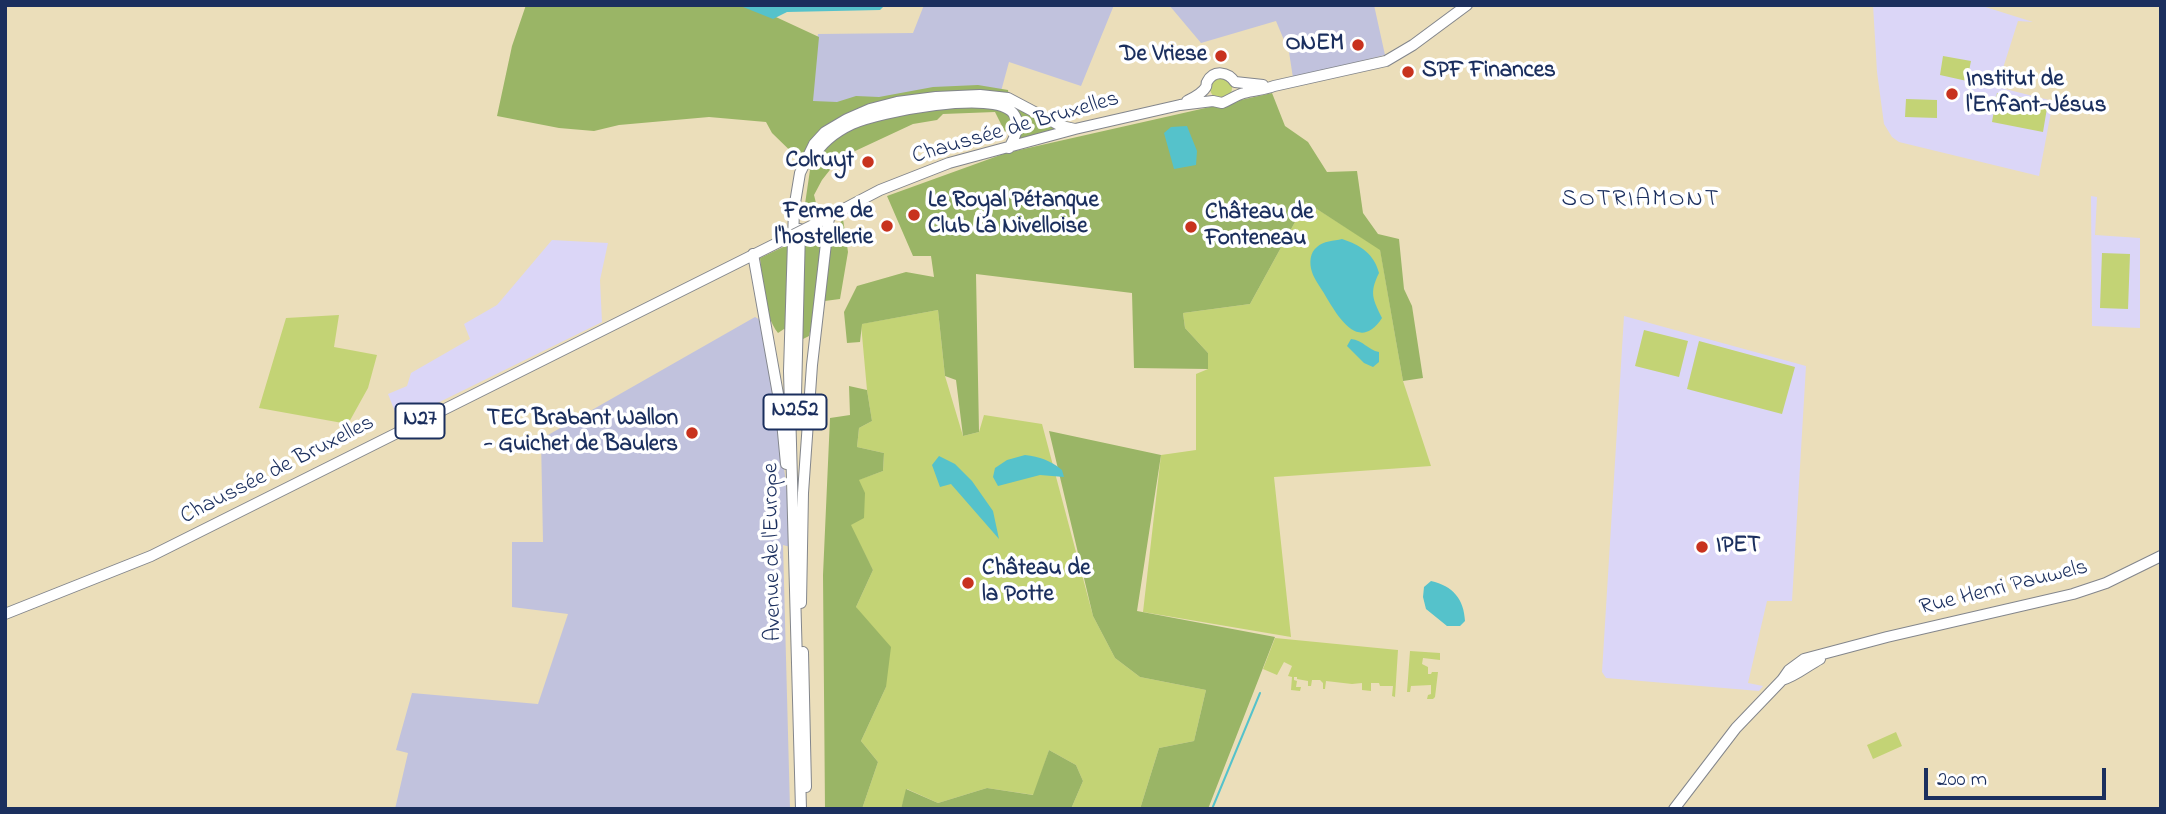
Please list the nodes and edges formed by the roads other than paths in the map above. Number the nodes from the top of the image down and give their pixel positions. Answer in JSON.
{"nodes":[{"id":1,"x":1467,"y":5,"type":"edge"},
{"id":2,"x":1235,"y":82,"type":"junction"},
{"id":3,"x":1274,"y":86,"type":"junction"},
{"id":4,"x":1206,"y":87,"type":"junction"},
{"id":5,"x":1235,"y":96,"type":"junction"},
{"id":6,"x":1213,"y":101,"type":"junction"},
{"id":7,"x":1180,"y":105,"type":"junction"},
{"id":8,"x":1075,"y":129,"type":"junction"},
{"id":9,"x":1009,"y":148,"type":"junction"},
{"id":10,"x":797,"y":211,"type":"junction"},
{"id":11,"x":829,"y":217,"type":"junction"},
{"id":12,"x":753,"y":254,"type":"junction"},
{"id":13,"x":794,"y":548,"type":"junction"},
{"id":14,"x":2161,"y":556,"type":"edge"},
{"id":15,"x":801,"y":611,"type":"junction"},
{"id":16,"x":5,"y":614,"type":"edge"},
{"id":17,"x":800,"y":809,"type":"edge"},
{"id":18,"x":807,"y":809,"type":"edge"},
{"id":19,"x":1674,"y":809,"type":"edge"}],
"edges":[{"from":1,"to":3,"type":"main road","number":"N27"},
{"from":2,"to":3,"type":"main road","number":"N27"},
{"from":2,"to":4,"type":"main road","number":"N27"},
{"from":2,"to":5,"type":"main road"},
{"from":3,"to":5,"type":"main road","number":"N27"},
{"from":4,"to":6,"type":"main road"},
{"from":4,"to":7,"type":"main road","number":"N27"},
{"from":5,"to":6,"type":"main road","number":"N27"},
{"from":6,"to":7,"type":"main road","number":"N27"},
{"from":7,"to":8,"type":"main road","name":"Chaussée de Bruxelles","number":"N27"},
{"from":8,"to":9,"type":"main road","name":"Chaussée de Bruxelles","number":"N27"},
{"from":8,"to":10,"type":"main road"},
{"from":9,"to":10,"type":"main road"},
{"from":9,"to":11,"type":"main road","name":"Chaussée de Bruxelles","number":"N27"},
{"from":10,"to":13,"type":"main road","name":"Avenue de l'Europe","number":"N252"},
{"from":10,"to":15,"type":"main road","name":"Avenue de l'Europe","number":"N252"},
{"from":11,"to":12,"type":"main road","name":"Chaussée de Bruxelles","number":"N27","bridge":true},
{"from":11,"to":15,"type":"main road"},
{"from":12,"to":13,"type":"main road"},
{"from":12,"to":16,"type":"main road","name":"Chaussée de Bruxelles","number":"N27"},
{"from":13,"to":17,"type":"main road","name":"Avenue de l'Europe","number":"N252"},
{"from":14,"to":19,"type":"main road","name":"Rue Henri Pauwels"},
{"from":15,"to":18,"type":"main road","name":"Avenue de l'Europe","number":"N252"}]}
